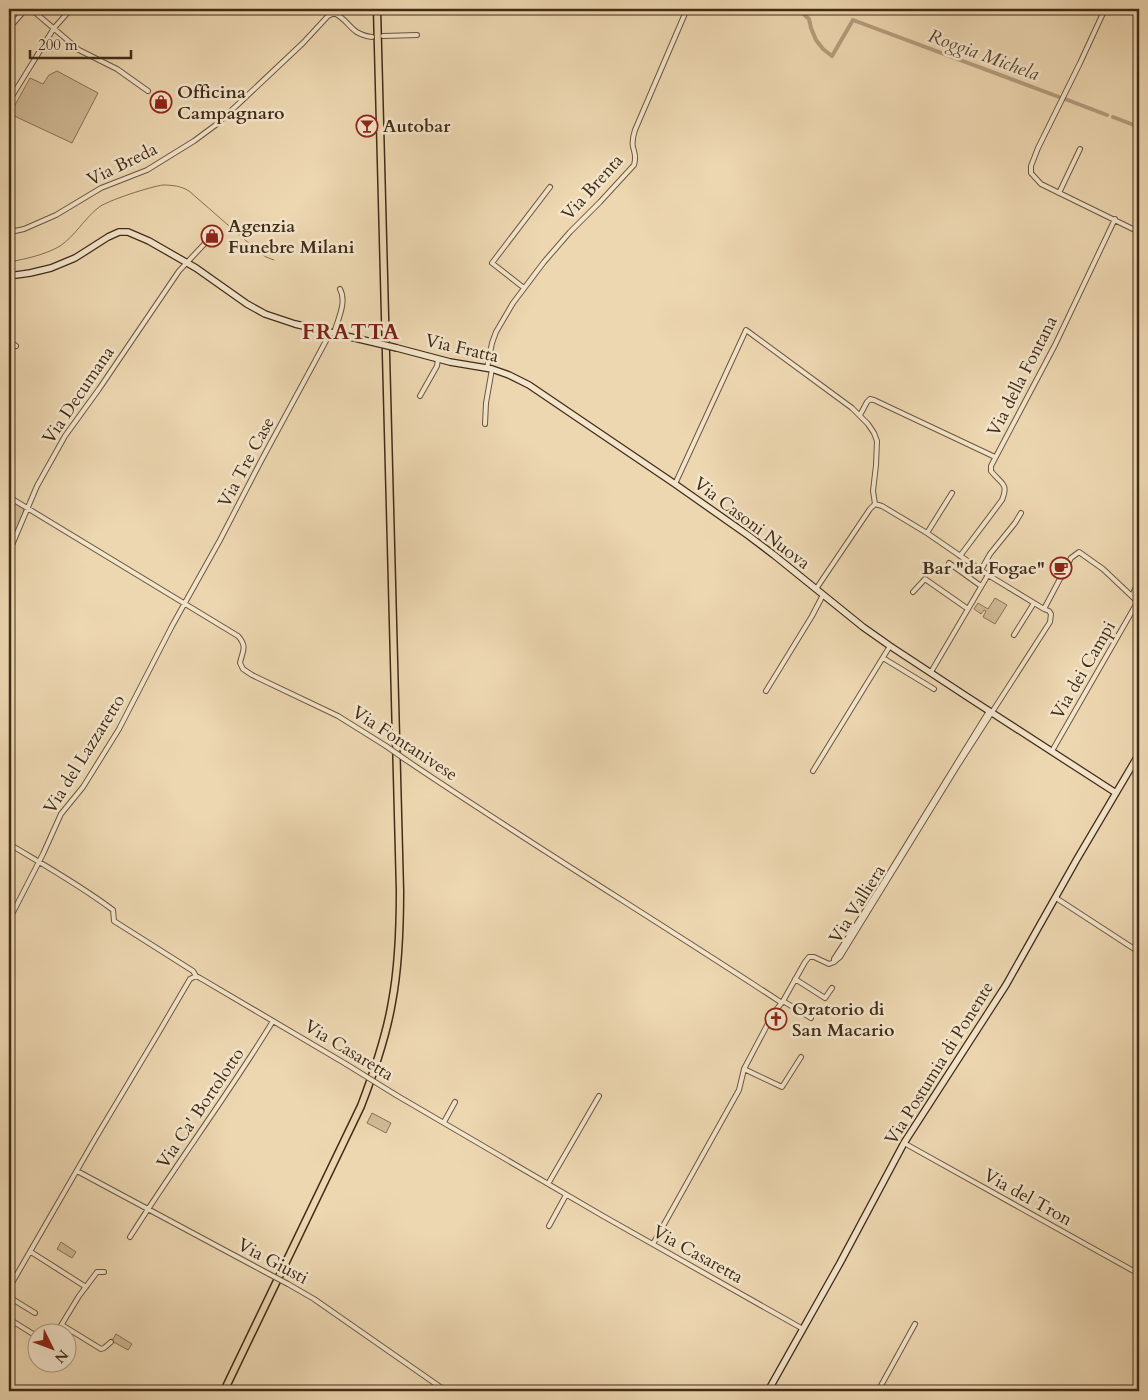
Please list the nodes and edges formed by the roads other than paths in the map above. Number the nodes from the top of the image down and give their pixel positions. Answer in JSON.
{"nodes":[{"id":1,"x":26,"y":9,"type":"edge"},
{"id":2,"x":32,"y":9,"type":"edge"},
{"id":3,"x":71,"y":9,"type":"edge"},
{"id":4,"x":377,"y":9,"type":"edge"},
{"id":5,"x":688,"y":9,"type":"edge"},
{"id":6,"x":1105,"y":9,"type":"edge"},
{"id":7,"x":9,"y":28,"type":"edge"},
{"id":8,"x":54,"y":28,"type":"junction"},
{"id":9,"x":417,"y":35,"type":"dead end"},
{"id":10,"x":383,"y":36,"type":"dead end"},
{"id":11,"x":372,"y":37,"type":"dead end"},
{"id":12,"x":148,"y":91,"type":"dead end"},
{"id":13,"x":10,"y":95,"type":"edge"},
{"id":14,"x":9,"y":101,"type":"edge"},
{"id":15,"x":1080,"y":149,"type":"dead end"},
{"id":16,"x":550,"y":187,"type":"dead end"},
{"id":17,"x":1058,"y":193,"type":"junction"},
{"id":18,"x":1115,"y":220,"type":"junction"},
{"id":19,"x":9,"y":231,"type":"edge"},
{"id":20,"x":1139,"y":232,"type":"edge"},
{"id":21,"x":209,"y":239,"type":"dead end"},
{"id":22,"x":186,"y":263,"type":"junction"},
{"id":23,"x":9,"y":276,"type":"edge"},
{"id":24,"x":524,"y":288,"type":"junction"},
{"id":25,"x":340,"y":289,"type":"dead end"},
{"id":26,"x":331,"y":332,"type":"junction"},
{"id":27,"x":9,"y":342,"type":"edge"},
{"id":28,"x":16,"y":346,"type":"dead end"},
{"id":29,"x":438,"y":359,"type":"junction"},
{"id":30,"x":489,"y":369,"type":"junction"},
{"id":31,"x":420,"y":396,"type":"dead end"},
{"id":32,"x":860,"y":415,"type":"junction"},
{"id":33,"x":485,"y":424,"type":"dead end"},
{"id":34,"x":995,"y":457,"type":"junction"},
{"id":35,"x":662,"y":475,"type":"joint"},
{"id":36,"x":676,"y":484,"type":"junction"},
{"id":37,"x":952,"y":493,"type":"dead end"},
{"id":38,"x":9,"y":497,"type":"edge"},
{"id":39,"x":875,"y":504,"type":"junction"},
{"id":40,"x":28,"y":509,"type":"junction"},
{"id":41,"x":1021,"y":513,"type":"dead end"},
{"id":42,"x":927,"y":533,"type":"junction"},
{"id":43,"x":9,"y":552,"type":"edge"},
{"id":44,"x":960,"y":556,"type":"junction"},
{"id":45,"x":949,"y":563,"type":"dead end"},
{"id":46,"x":981,"y":570,"type":"junction"},
{"id":47,"x":988,"y":575,"type":"junction"},
{"id":48,"x":1139,"y":580,"type":"edge"},
{"id":49,"x":981,"y":586,"type":"junction"},
{"id":50,"x":816,"y":589,"type":"junction"},
{"id":51,"x":913,"y":592,"type":"dead end"},
{"id":52,"x":823,"y":595,"type":"junction"},
{"id":53,"x":1132,"y":596,"type":"junction"},
{"id":54,"x":1138,"y":602,"type":"edge"},
{"id":55,"x":1034,"y":603,"type":"junction"},
{"id":56,"x":185,"y":604,"type":"junction"},
{"id":57,"x":968,"y":609,"type":"junction"},
{"id":58,"x":1044,"y":609,"type":"junction"},
{"id":59,"x":1014,"y":635,"type":"dead end"},
{"id":60,"x":890,"y":646,"type":"junction"},
{"id":61,"x":883,"y":658,"type":"junction"},
{"id":62,"x":931,"y":672,"type":"junction"},
{"id":63,"x":934,"y":689,"type":"dead end"},
{"id":64,"x":766,"y":691,"type":"dead end"},
{"id":65,"x":990,"y":712,"type":"junction"},
{"id":66,"x":1052,"y":751,"type":"junction"},
{"id":67,"x":1139,"y":754,"type":"edge"},
{"id":68,"x":813,"y":772,"type":"dead end"},
{"id":69,"x":1116,"y":793,"type":"junction"},
{"id":70,"x":9,"y":844,"type":"edge"},
{"id":71,"x":39,"y":861,"type":"junction"},
{"id":72,"x":1056,"y":898,"type":"junction"},
{"id":73,"x":9,"y":920,"type":"edge"},
{"id":74,"x":1139,"y":952,"type":"edge"},
{"id":75,"x":196,"y":976,"type":"junction"},
{"id":76,"x":795,"y":979,"type":"junction"},
{"id":77,"x":832,"y":988,"type":"dead end"},
{"id":78,"x":782,"y":1002,"type":"junction"},
{"id":79,"x":811,"y":1018,"type":"dead end"},
{"id":80,"x":273,"y":1021,"type":"junction"},
{"id":81,"x":801,"y":1057,"type":"dead end"},
{"id":82,"x":744,"y":1069,"type":"junction"},
{"id":83,"x":599,"y":1096,"type":"dead end"},
{"id":84,"x":456,"y":1102,"type":"dead end"},
{"id":85,"x":444,"y":1122,"type":"junction"},
{"id":86,"x":904,"y":1143,"type":"junction"},
{"id":87,"x":77,"y":1171,"type":"junction"},
{"id":88,"x":548,"y":1184,"type":"junction"},
{"id":89,"x":566,"y":1195,"type":"junction"},
{"id":90,"x":148,"y":1209,"type":"junction"},
{"id":91,"x":549,"y":1226,"type":"dead end"},
{"id":92,"x":130,"y":1237,"type":"dead end"},
{"id":93,"x":653,"y":1244,"type":"junction"},
{"id":94,"x":31,"y":1252,"type":"junction"},
{"id":95,"x":104,"y":1272,"type":"dead end"},
{"id":96,"x":1139,"y":1274,"type":"edge"},
{"id":97,"x":86,"y":1287,"type":"junction"},
{"id":98,"x":9,"y":1288,"type":"edge"},
{"id":99,"x":9,"y":1297,"type":"edge"},
{"id":100,"x":35,"y":1313,"type":"dead end"},
{"id":101,"x":9,"y":1319,"type":"edge"},
{"id":102,"x":64,"y":1322,"type":"edge"},
{"id":103,"x":915,"y":1324,"type":"dead end"},
{"id":104,"x":803,"y":1329,"type":"junction"},
{"id":105,"x":28,"y":1331,"type":"edge"},
{"id":106,"x":78,"y":1335,"type":"edge"},
{"id":107,"x":111,"y":1342,"type":"dead end"},
{"id":108,"x":224,"y":1391,"type":"edge"},
{"id":109,"x":446,"y":1391,"type":"edge"},
{"id":110,"x":768,"y":1391,"type":"edge"},
{"id":111,"x":878,"y":1391,"type":"edge"}],
"edges":[{"from":1,"to":7,"type":"street"},
{"from":2,"to":8,"type":"street"},
{"from":3,"to":8,"type":"street"},
{"from":4,"to":108,"type":"highway"},
{"from":5,"to":24,"type":"street","name":"Via Brenta"},
{"from":6,"to":17,"type":"street"},
{"from":8,"to":12,"type":"street"},
{"from":8,"to":13,"type":"street"},
{"from":9,"to":10,"type":"street"},
{"from":11,"to":19,"type":"street","name":"Via Breda"},
{"from":13,"to":14,"type":"street"},
{"from":15,"to":17,"type":"street"},
{"from":16,"to":24,"type":"street","name":"Via Brenta"},
{"from":17,"to":18,"type":"street"},
{"from":18,"to":20,"type":"street"},
{"from":18,"to":34,"type":"street","name":"Via della Fontana"},
{"from":21,"to":22,"type":"street","name":"Via Decumana"},
{"from":22,"to":23,"type":"main road","name":"Via Fratta"},
{"from":22,"to":26,"type":"main road","name":"Via Fratta"},
{"from":22,"to":40,"type":"street","name":"Via Decumana"},
{"from":24,"to":30,"type":"street","name":"Via Brenta"},
{"from":25,"to":26,"type":"street","name":"Via Tre Case"},
{"from":26,"to":29,"type":"main road","name":"Via Fratta","bridge":true},
{"from":26,"to":56,"type":"street","name":"Via Tre Case"},
{"from":27,"to":28,"type":"street"},
{"from":29,"to":30,"type":"main road","name":"Via Fratta"},
{"from":29,"to":31,"type":"street"},
{"from":30,"to":33,"type":"street","name":"Via Brenta"},
{"from":30,"to":35,"type":"main road","name":"Via Fratta"},
{"from":32,"to":34,"type":"street","name":"Via della Fontana"},
{"from":32,"to":36,"type":"street"},
{"from":32,"to":39,"type":"street"},
{"from":34,"to":44,"type":"street"},
{"from":35,"to":36,"type":"main road","name":"Via Casoni Nuova"},
{"from":36,"to":50,"type":"main road","name":"Via Casoni Nuova"},
{"from":37,"to":42,"type":"street"},
{"from":38,"to":40,"type":"street","name":"Via Fontanivese"},
{"from":39,"to":42,"type":"street"},
{"from":39,"to":50,"type":"street"},
{"from":40,"to":43,"type":"street","name":"Via Decumana"},
{"from":40,"to":56,"type":"street","name":"Via Fontanivese"},
{"from":41,"to":46,"type":"street"},
{"from":42,"to":44,"type":"street"},
{"from":44,"to":46,"type":"street"},
{"from":45,"to":49,"type":"street"},
{"from":46,"to":47,"type":"street"},
{"from":47,"to":49,"type":"street"},
{"from":47,"to":55,"type":"street"},
{"from":48,"to":53,"type":"street"},
{"from":49,"to":57,"type":"street"},
{"from":50,"to":52,"type":"main road","name":"Via Casoni Nuova"},
{"from":51,"to":57,"type":"street"},
{"from":52,"to":60,"type":"main road","name":"Via Casoni Nuova"},
{"from":52,"to":64,"type":"street"},
{"from":53,"to":54,"type":"street"},
{"from":53,"to":58,"type":"street"},
{"from":54,"to":66,"type":"street","name":"Via dei Campi"},
{"from":55,"to":58,"type":"street"},
{"from":55,"to":59,"type":"street"},
{"from":56,"to":71,"type":"street","name":"Via del Lazzaretto"},
{"from":56,"to":78,"type":"street","name":"Via Fontanivese","bridge":true},
{"from":57,"to":62,"type":"street"},
{"from":58,"to":65,"type":"street","name":"Via Valliera"},
{"from":60,"to":61,"type":"street"},
{"from":60,"to":62,"type":"main road","name":"Via Casoni Nuova"},
{"from":61,"to":63,"type":"street"},
{"from":61,"to":68,"type":"street"},
{"from":62,"to":65,"type":"main road","name":"Via Casoni Nuova"},
{"from":65,"to":66,"type":"main road","name":"Via Casoni Nuova"},
{"from":65,"to":76,"type":"street","name":"Via Valliera"},
{"from":66,"to":69,"type":"main road","name":"Via Casoni Nuova"},
{"from":67,"to":69,"type":"main road","name":"Via Postumia di Ponente"},
{"from":69,"to":72,"type":"main road","name":"Via Postumia di Ponente"},
{"from":70,"to":71,"type":"street"},
{"from":71,"to":73,"type":"street","name":"Via del Lazzaretto"},
{"from":71,"to":75,"type":"street","name":"Via Casaretta"},
{"from":72,"to":74,"type":"street"},
{"from":72,"to":86,"type":"main road","name":"Via Postumia di Ponente"},
{"from":75,"to":80,"type":"street","name":"Via Casaretta"},
{"from":75,"to":87,"type":"street"},
{"from":76,"to":77,"type":"street"},
{"from":76,"to":78,"type":"street"},
{"from":78,"to":79,"type":"street","name":"Via Fontanivese"},
{"from":78,"to":82,"type":"street"},
{"from":80,"to":85,"type":"street","name":"Via Casaretta","bridge":true},
{"from":80,"to":90,"type":"street","name":"Via Ca' Bortolotto"},
{"from":81,"to":82,"type":"street"},
{"from":82,"to":93,"type":"street"},
{"from":83,"to":88,"type":"street"},
{"from":84,"to":85,"type":"street"},
{"from":85,"to":88,"type":"street","name":"Via Casaretta"},
{"from":86,"to":96,"type":"street","name":"Via del Tron"},
{"from":86,"to":104,"type":"main road","name":"Via Postumia di Ponente"},
{"from":87,"to":90,"type":"street","name":"Via Giusti"},
{"from":87,"to":94,"type":"street"},
{"from":88,"to":89,"type":"street","name":"Via Casaretta"},
{"from":89,"to":91,"type":"street"},
{"from":89,"to":93,"type":"street","name":"Via Casaretta"},
{"from":90,"to":92,"type":"street","name":"Via Ca' Bortolotto"},
{"from":90,"to":109,"type":"street","name":"Via Giusti","bridge":true},
{"from":93,"to":104,"type":"street","name":"Via Casaretta"},
{"from":94,"to":97,"type":"street"},
{"from":94,"to":98,"type":"street"},
{"from":95,"to":97,"type":"street"},
{"from":97,"to":102,"type":"street"},
{"from":99,"to":100,"type":"street"},
{"from":101,"to":105,"type":"street"},
{"from":103,"to":111,"type":"street"},
{"from":104,"to":110,"type":"main road","name":"Via Postumia di Ponente"},
{"from":106,"to":107,"type":"street"}]}
